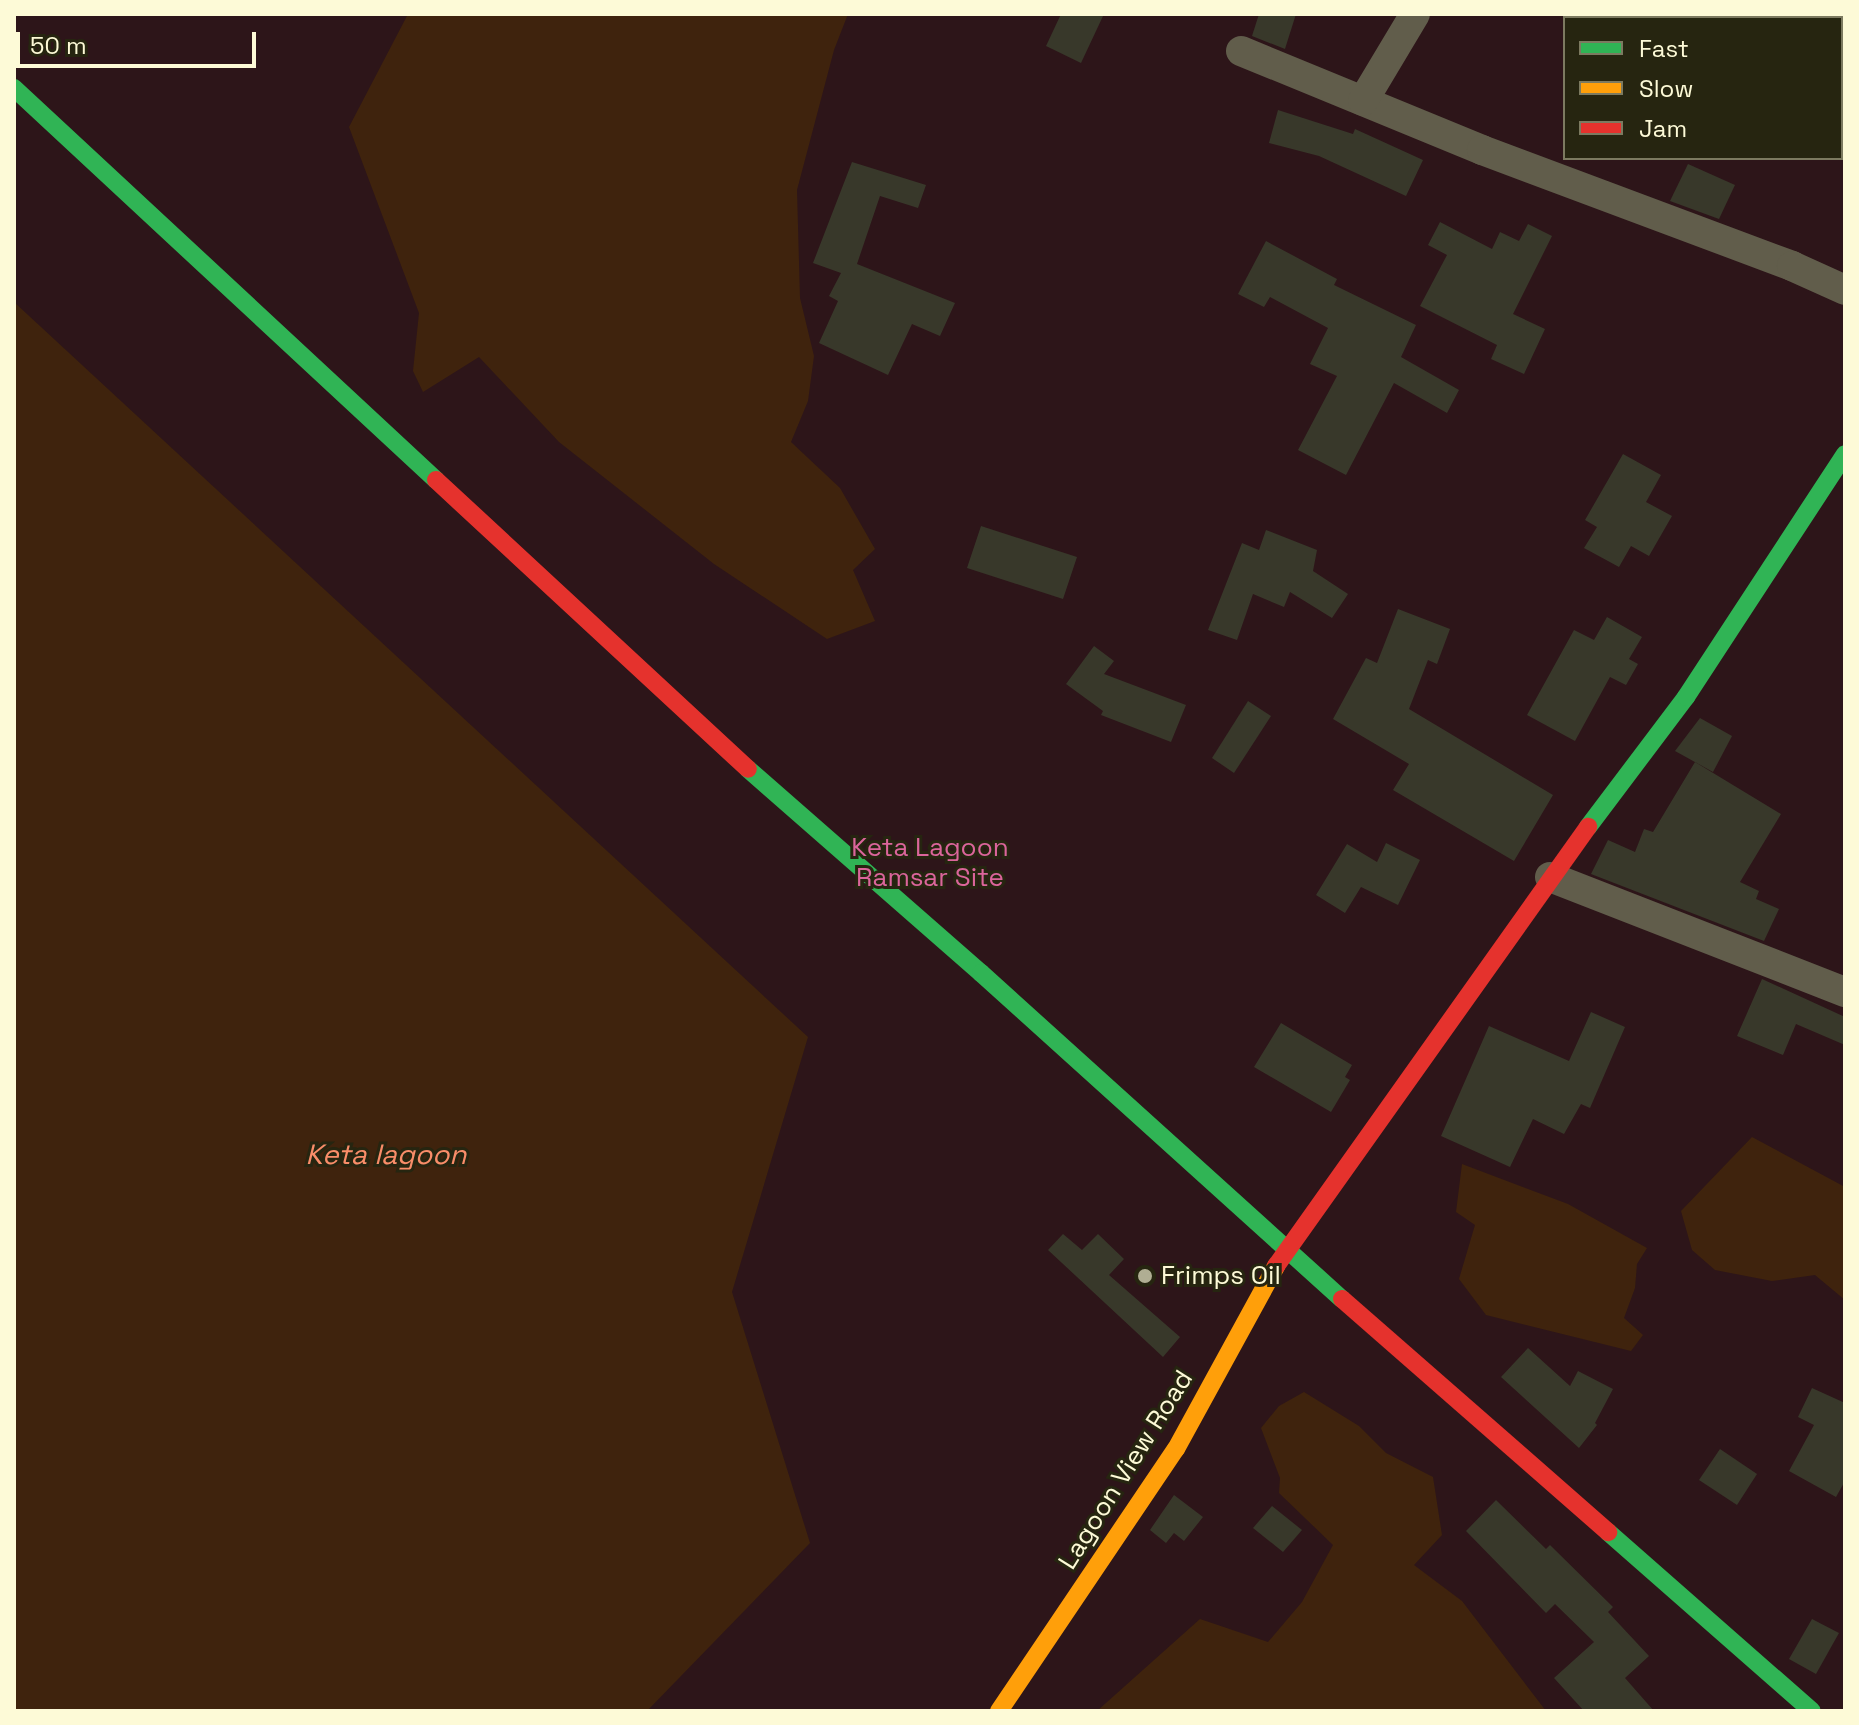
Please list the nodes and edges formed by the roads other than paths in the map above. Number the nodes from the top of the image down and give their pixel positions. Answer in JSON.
{"nodes":[{"id":1,"x":1415,"y":14,"type":"edge"},
{"id":2,"x":1241,"y":51,"type":"dead end"},
{"id":3,"x":14,"y":88,"type":"edge"},
{"id":4,"x":1363,"y":101,"type":"junction"},
{"id":5,"x":1845,"y":290,"type":"edge"},
{"id":6,"x":1845,"y":454,"type":"edge"},
{"id":7,"x":1550,"y":877,"type":"junction"},
{"id":8,"x":1845,"y":992,"type":"edge"},
{"id":9,"x":1285,"y":1249,"type":"junction"},
{"id":10,"x":999,"y":1711,"type":"edge"},
{"id":11,"x":1812,"y":1711,"type":"edge"}],
"edges":[{"from":1,"to":4,"type":"street"},
{"from":2,"to":4,"type":"street"},
{"from":3,"to":9,"type":"main road"},
{"from":4,"to":5,"type":"street"},
{"from":6,"to":7,"type":"main road","name":"Lagoon View Road"},
{"from":7,"to":8,"type":"street"},
{"from":7,"to":9,"type":"main road","name":"Lagoon View Road"},
{"from":9,"to":10,"type":"main road","name":"Lagoon View Road"},
{"from":9,"to":11,"type":"main road"}]}
